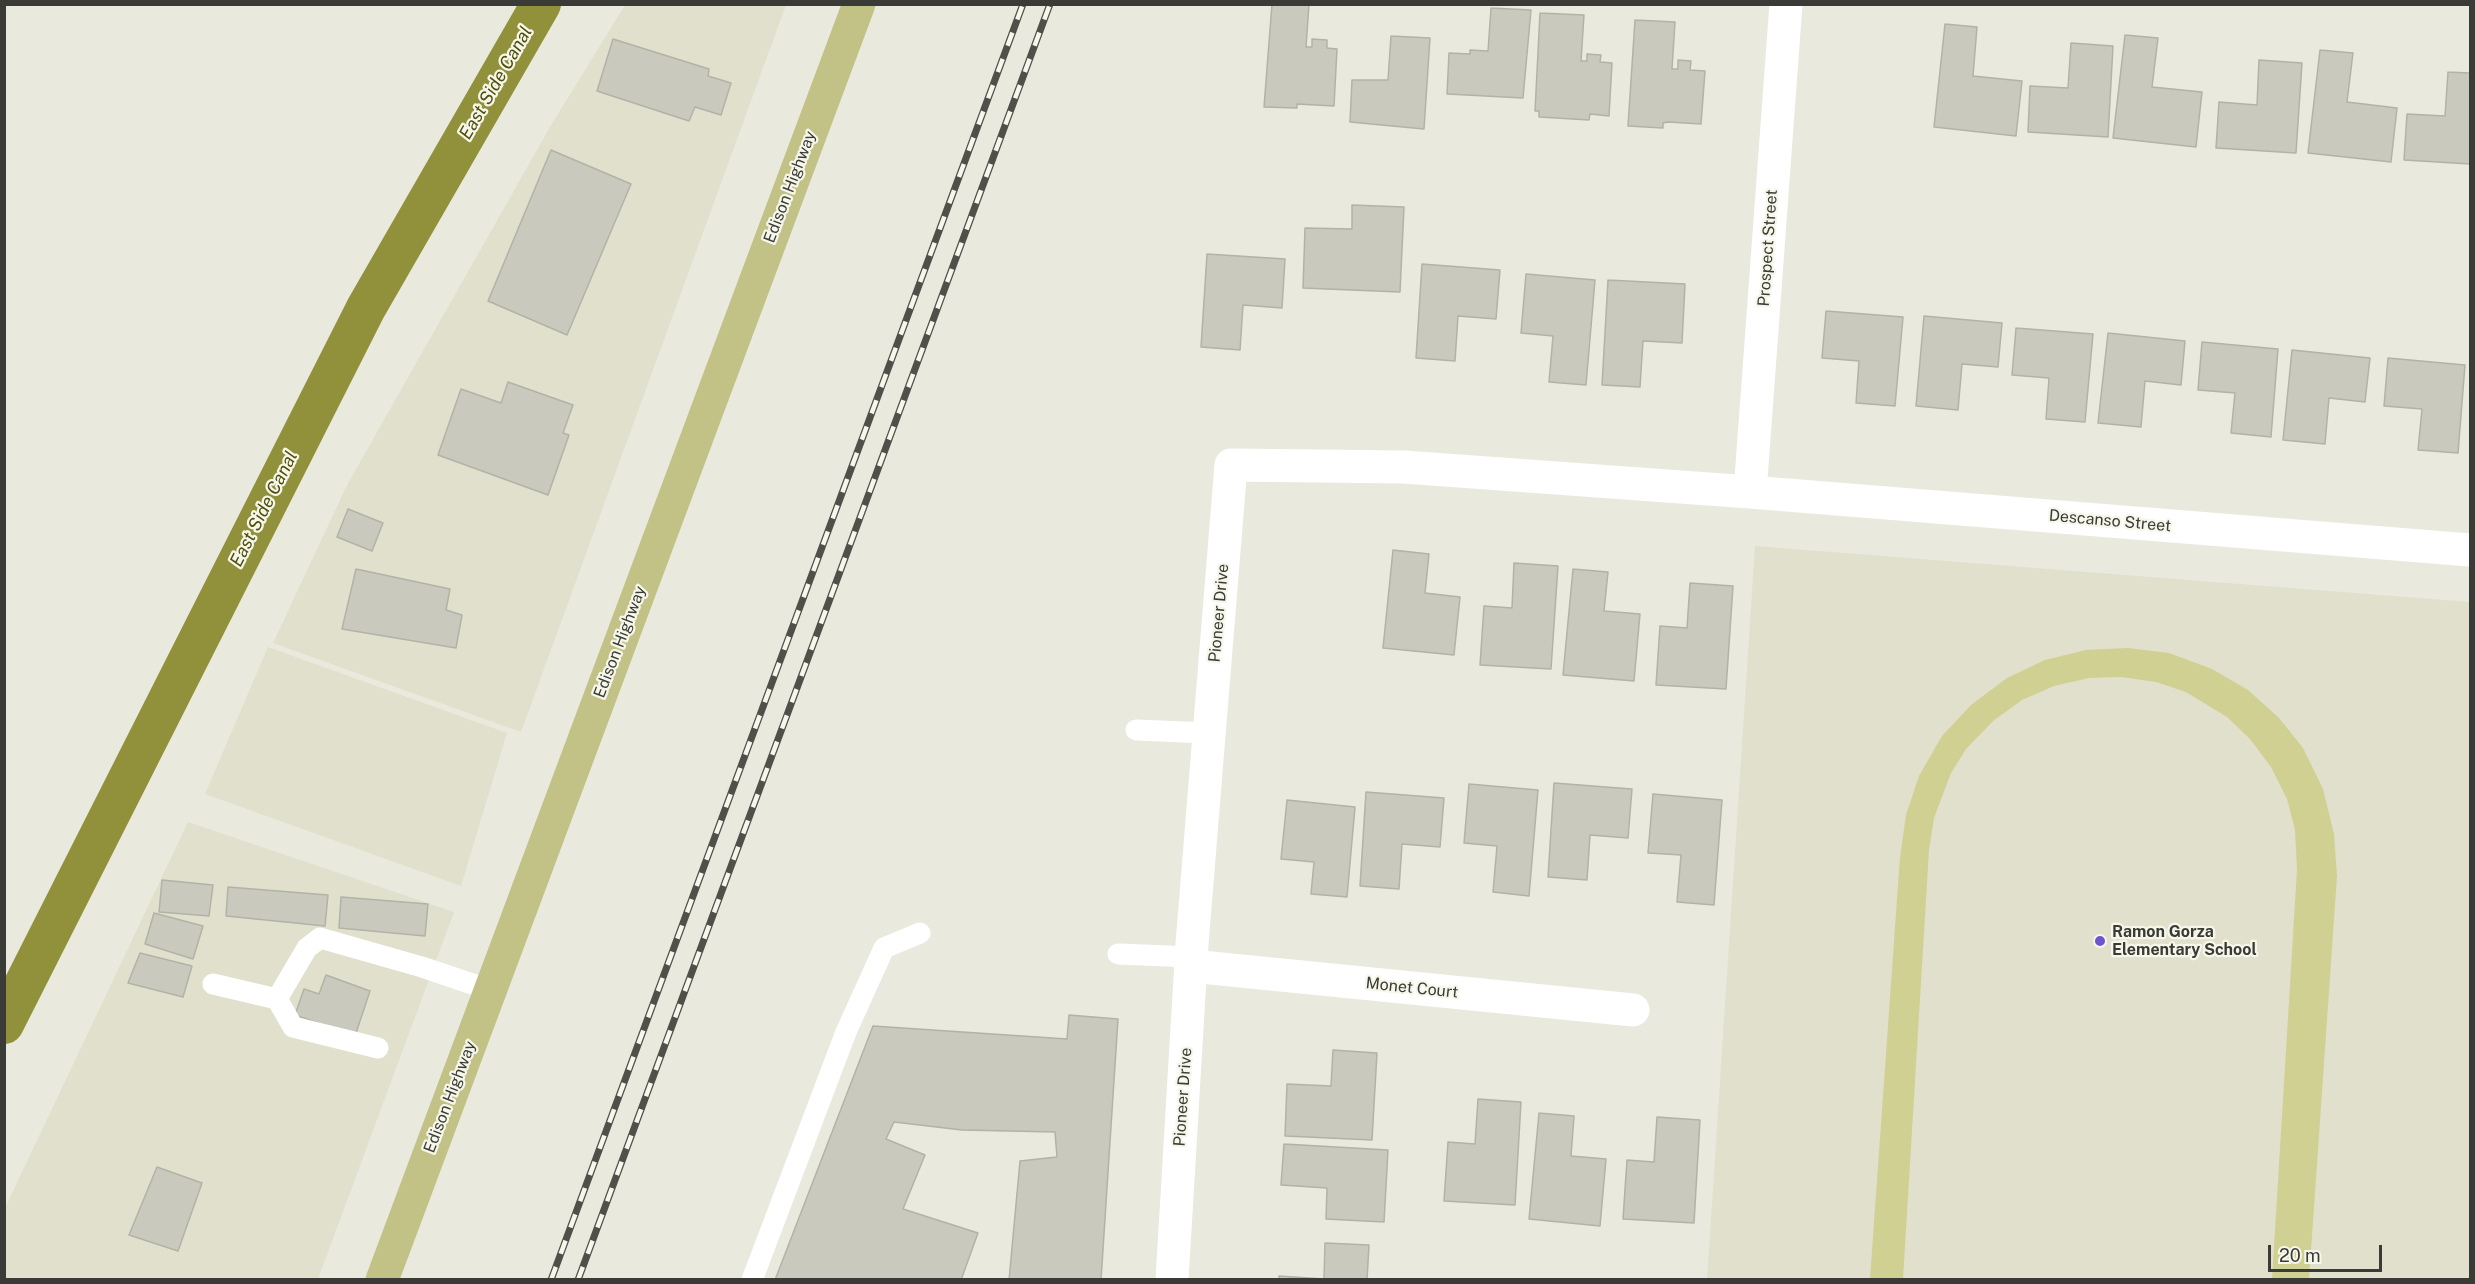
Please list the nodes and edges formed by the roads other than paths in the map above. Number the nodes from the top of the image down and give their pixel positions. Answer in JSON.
{"nodes":[{"id":1,"x":859,"y":4,"type":"edge"},
{"id":2,"x":1786,"y":4,"type":"edge"},
{"id":3,"x":1750,"y":492,"type":"junction"},
{"id":4,"x":2470,"y":550,"type":"edge"},
{"id":5,"x":1136,"y":730,"type":"dead end"},
{"id":6,"x":1209,"y":733,"type":"junction"},
{"id":7,"x":921,"y":933,"type":"dead end"},
{"id":8,"x":1118,"y":954,"type":"dead end"},
{"id":9,"x":1191,"y":962,"type":"junction"},
{"id":10,"x":213,"y":984,"type":"dead end"},
{"id":11,"x":490,"y":990,"type":"junction"},
{"id":12,"x":277,"y":999,"type":"junction"},
{"id":13,"x":1634,"y":1010,"type":"dead end"},
{"id":14,"x":378,"y":1048,"type":"dead end"},
{"id":15,"x":382,"y":1280,"type":"edge"},
{"id":16,"x":752,"y":1280,"type":"edge"},
{"id":17,"x":1172,"y":1280,"type":"edge"}],
"edges":[{"from":1,"to":11,"type":"main road","name":"Edison Highway"},
{"from":2,"to":3,"type":"street","name":"Prospect Street"},
{"from":3,"to":4,"type":"street","name":"Descanso Street"},
{"from":3,"to":6,"type":"street","name":"Pioneer Drive"},
{"from":5,"to":6,"type":"lane"},
{"from":6,"to":9,"type":"street","name":"Pioneer Drive"},
{"from":7,"to":16,"type":"lane"},
{"from":8,"to":9,"type":"lane"},
{"from":9,"to":13,"type":"street","name":"Monet Court"},
{"from":9,"to":17,"type":"street","name":"Pioneer Drive"},
{"from":10,"to":12,"type":"lane"},
{"from":11,"to":12,"type":"lane"},
{"from":11,"to":15,"type":"main road","name":"Edison Highway"},
{"from":12,"to":14,"type":"lane"}]}
